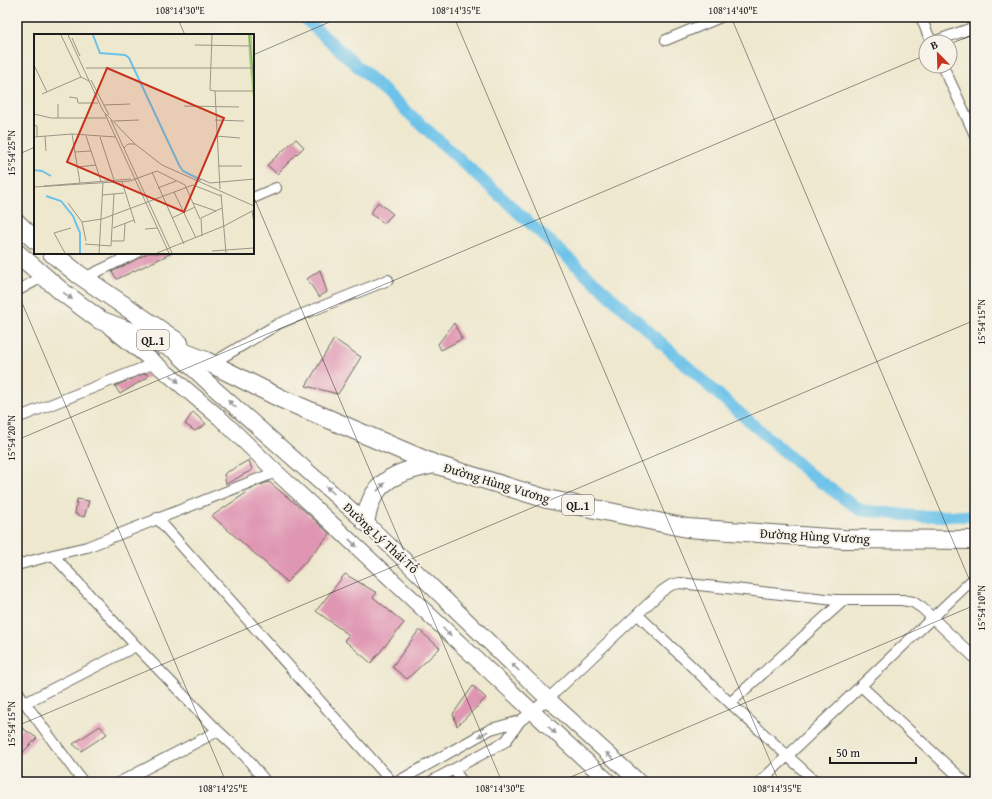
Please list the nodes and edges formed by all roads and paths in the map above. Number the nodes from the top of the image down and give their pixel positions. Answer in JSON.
{"nodes":[{"id":1,"x":721,"y":17,"type":"edge"},
{"id":2,"x":921,"y":17,"type":"edge"},
{"id":3,"x":975,"y":27,"type":"edge"},
{"id":4,"x":928,"y":34,"type":"edge"},
{"id":5,"x":955,"y":34,"type":"edge"},
{"id":6,"x":666,"y":40,"type":"dead end"},
{"id":7,"x":947,"y":74,"type":"edge"},
{"id":8,"x":975,"y":135,"type":"edge"},
{"id":9,"x":276,"y":188,"type":"dead end"},
{"id":10,"x":254,"y":198,"type":"edge"},
{"id":11,"x":17,"y":223,"type":"edge"},
{"id":12,"x":34,"y":239,"type":"edge"},
{"id":13,"x":17,"y":253,"type":"edge"},
{"id":14,"x":53,"y":254,"type":"edge"},
{"id":15,"x":134,"y":254,"type":"edge"},
{"id":16,"x":44,"y":276,"type":"junction"},
{"id":17,"x":84,"y":278,"type":"junction"},
{"id":18,"x":388,"y":280,"type":"dead end"},
{"id":19,"x":17,"y":292,"type":"edge"},
{"id":20,"x":117,"y":301,"type":"junction"},
{"id":21,"x":100,"y":320,"type":"junction"},
{"id":22,"x":170,"y":347,"type":"junction"},
{"id":23,"x":208,"y":362,"type":"junction"},
{"id":24,"x":155,"y":363,"type":"junction"},
{"id":25,"x":17,"y":418,"type":"edge"},
{"id":26,"x":434,"y":464,"type":"junction"},
{"id":27,"x":276,"y":472,"type":"junction"},
{"id":28,"x":344,"y":503,"type":"junction"},
{"id":29,"x":157,"y":518,"type":"junction"},
{"id":30,"x":328,"y":520,"type":"junction"},
{"id":31,"x":365,"y":522,"type":"junction"},
{"id":32,"x":975,"y":540,"type":"edge"},
{"id":33,"x":54,"y":555,"type":"junction"},
{"id":34,"x":17,"y":565,"type":"edge"},
{"id":35,"x":975,"y":579,"type":"edge"},
{"id":36,"x":844,"y":600,"type":"junction"},
{"id":37,"x":638,"y":615,"type":"junction"},
{"id":38,"x":932,"y":618,"type":"junction"},
{"id":39,"x":136,"y":646,"type":"junction"},
{"id":40,"x":975,"y":658,"type":"edge"},
{"id":41,"x":860,"y":686,"type":"junction"},
{"id":42,"x":17,"y":690,"type":"edge"},
{"id":43,"x":548,"y":700,"type":"junction"},
{"id":44,"x":25,"y":703,"type":"junction"},
{"id":45,"x":730,"y":703,"type":"junction"},
{"id":46,"x":533,"y":712,"type":"junction"},
{"id":47,"x":520,"y":721,"type":"junction"},
{"id":48,"x":218,"y":731,"type":"junction"},
{"id":49,"x":787,"y":756,"type":"junction"},
{"id":50,"x":454,"y":769,"type":"junction"},
{"id":51,"x":83,"y":782,"type":"edge"},
{"id":52,"x":120,"y":782,"type":"edge"},
{"id":53,"x":266,"y":782,"type":"edge"},
{"id":54,"x":392,"y":782,"type":"edge"},
{"id":55,"x":397,"y":782,"type":"edge"},
{"id":56,"x":430,"y":782,"type":"edge"},
{"id":57,"x":462,"y":782,"type":"edge"},
{"id":58,"x":609,"y":782,"type":"edge"},
{"id":59,"x":639,"y":782,"type":"edge"},
{"id":60,"x":760,"y":782,"type":"edge"},
{"id":61,"x":816,"y":782,"type":"edge"},
{"id":62,"x":965,"y":782,"type":"edge"}],
"edges":[{"from":1,"to":6,"type":"street"},
{"from":2,"to":4,"type":"street"},
{"from":3,"to":5,"type":"street"},
{"from":7,"to":8,"type":"street"},
{"from":9,"to":10,"type":"street"},
{"from":11,"to":12,"type":"highway"},
{"from":13,"to":16,"type":"highway","name":"Đường Hùng Vương","number":"QL.1"},
{"from":14,"to":17,"type":"highway","name":"Đường Hùng Vương","number":"QL.1"},
{"from":15,"to":17,"type":"street"},
{"from":16,"to":19,"type":"street"},
{"from":16,"to":21,"type":"highway","name":"Đường Hùng Vương","number":"QL.1","one_way":true},
{"from":17,"to":20,"type":"highway","name":"Đường Hùng Vương","number":"QL.1"},
{"from":18,"to":23,"type":"street"},
{"from":20,"to":22,"type":"main road","name":"Đường Lý Thái Tổ","number":"QL.1"},
{"from":20,"to":23,"type":"highway","name":"Đường Hùng Vương","number":"QL.1"},
{"from":21,"to":22,"type":"highway","name":"Đường Hùng Vương","number":"QL.1"},
{"from":21,"to":24,"type":"main road","name":"Đường Lý Thái Tổ","number":"QL.1"},
{"from":22,"to":23,"type":"highway","name":"Đường Hùng Vương","number":"QL.1"},
{"from":28,"to":22,"type":"main road","name":"Đường Lý Thái Tổ","number":"QL.1","one_way":true},
{"from":23,"to":26,"type":"highway","name":"Đường Hùng Vương","number":"QL.1"},
{"from":24,"to":25,"type":"street"},
{"from":24,"to":27,"type":"main road","name":"Đường Lý Thái Tổ","number":"QL.1","one_way":true},
{"from":31,"to":26,"type":"highway","one_way":true},
{"from":26,"to":32,"type":"highway","name":"Đường Hùng Vương","number":"QL.1"},
{"from":27,"to":29,"type":"street"},
{"from":27,"to":30,"type":"main road","name":"Đường Lý Thái Tổ","number":"QL.1"},
{"from":28,"to":30,"type":"main road"},
{"from":28,"to":31,"type":"main road","name":"Đường Lý Thái Tổ","number":"QL.1"},
{"from":29,"to":33,"type":"street"},
{"from":29,"to":54,"type":"street"},
{"from":30,"to":46,"type":"main road","name":"Đường Lý Thái Tổ","number":"QL.1","one_way":true},
{"from":43,"to":31,"type":"main road","name":"Đường Lý Thái Tổ","number":"QL.1","one_way":true},
{"from":33,"to":34,"type":"street"},
{"from":33,"to":39,"type":"street"},
{"from":35,"to":38,"type":"street"},
{"from":36,"to":37,"type":"street"},
{"from":36,"to":38,"type":"street"},
{"from":36,"to":45,"type":"street"},
{"from":37,"to":43,"type":"street"},
{"from":37,"to":45,"type":"street"},
{"from":38,"to":40,"type":"street"},
{"from":38,"to":41,"type":"street"},
{"from":39,"to":44,"type":"street"},
{"from":39,"to":48,"type":"street"},
{"from":41,"to":49,"type":"street"},
{"from":41,"to":62,"type":"street"},
{"from":42,"to":44,"type":"street"},
{"from":43,"to":46,"type":"street"},
{"from":59,"to":43,"type":"main road","name":"Đường Lý Thái Tổ","number":"QL.1","one_way":true},
{"from":44,"to":51,"type":"street"},
{"from":45,"to":49,"type":"street"},
{"from":46,"to":47,"type":"street"},
{"from":46,"to":58,"type":"main road","name":"Đường Lý Thái Tổ","number":"QL.1","one_way":true},
{"from":47,"to":50,"type":"street"},
{"from":47,"to":55,"type":"street","one_way":true},
{"from":48,"to":52,"type":"street"},
{"from":48,"to":53,"type":"street"},
{"from":49,"to":60,"type":"street"},
{"from":49,"to":61,"type":"street"},
{"from":50,"to":56,"type":"street"},
{"from":50,"to":57,"type":"street"}]}
